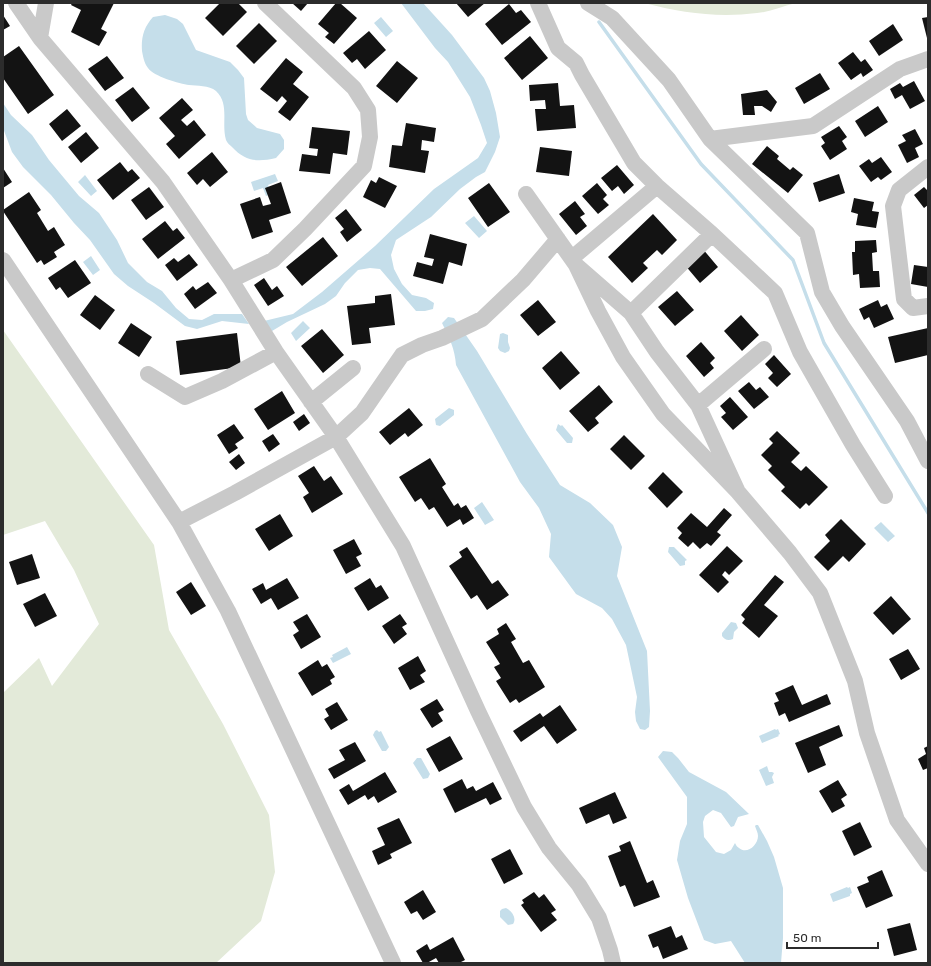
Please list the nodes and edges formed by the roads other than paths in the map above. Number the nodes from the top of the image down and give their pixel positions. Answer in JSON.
{"nodes":[{"id":1,"x":16,"y":3,"type":"edge"},
{"id":2,"x":46,"y":3,"type":"edge"},
{"id":3,"x":265,"y":3,"type":"edge"},
{"id":4,"x":538,"y":3,"type":"edge"},
{"id":5,"x":588,"y":3,"type":"edge"},
{"id":6,"x":40,"y":38,"type":"junction"},
{"id":7,"x":928,"y":59,"type":"edge"},
{"id":8,"x":710,"y":139,"type":"junction"},
{"id":9,"x":928,"y":167,"type":"edge"},
{"id":10,"x":657,"y":186,"type":"junction"},
{"id":11,"x":526,"y":194,"type":"dead end"},
{"id":12,"x":712,"y":234,"type":"junction"},
{"id":13,"x":558,"y":239,"type":"junction"},
{"id":14,"x":3,"y":260,"type":"edge"},
{"id":15,"x":574,"y":261,"type":"junction"},
{"id":16,"x":231,"y":280,"type":"junction"},
{"id":17,"x":928,"y":306,"type":"edge"},
{"id":18,"x":631,"y":313,"type":"junction"},
{"id":19,"x":764,"y":349,"type":"dead end"},
{"id":20,"x":276,"y":352,"type":"junction"},
{"id":21,"x":353,"y":368,"type":"dead end"},
{"id":22,"x":148,"y":374,"type":"dead end"},
{"id":23,"x":311,"y":402,"type":"junction"},
{"id":24,"x":698,"y":405,"type":"junction"},
{"id":25,"x":336,"y":437,"type":"junction"},
{"id":26,"x":928,"y":461,"type":"edge"},
{"id":27,"x":738,"y":492,"type":"junction"},
{"id":28,"x":884,"y":496,"type":"dead end"},
{"id":29,"x":178,"y":522,"type":"junction"},
{"id":30,"x":928,"y":864,"type":"edge"},
{"id":31,"x":393,"y":963,"type":"edge"},
{"id":32,"x":613,"y":963,"type":"edge"}],
"edges":[{"from":1,"to":6,"type":"street"},
{"from":2,"to":6,"type":"street"},
{"from":3,"to":16,"type":"street"},
{"from":4,"to":10,"type":"street"},
{"from":5,"to":8,"type":"street"},
{"from":6,"to":16,"type":"street"},
{"from":7,"to":8,"type":"street"},
{"from":8,"to":26,"type":"street"},
{"from":9,"to":17,"type":"street"},
{"from":10,"to":12,"type":"street"},
{"from":10,"to":15,"type":"street"},
{"from":11,"to":13,"type":"street"},
{"from":12,"to":18,"type":"street"},
{"from":12,"to":28,"type":"street"},
{"from":13,"to":15,"type":"street"},
{"from":13,"to":25,"type":"street"},
{"from":14,"to":29,"type":"street"},
{"from":15,"to":18,"type":"street"},
{"from":15,"to":27,"type":"street"},
{"from":16,"to":20,"type":"street"},
{"from":18,"to":24,"type":"street"},
{"from":19,"to":24,"type":"street"},
{"from":20,"to":22,"type":"street"},
{"from":20,"to":23,"type":"street"},
{"from":21,"to":23,"type":"street"},
{"from":23,"to":25,"type":"street"},
{"from":24,"to":27,"type":"street"},
{"from":25,"to":29,"type":"street"},
{"from":25,"to":32,"type":"street"},
{"from":27,"to":30,"type":"street"},
{"from":29,"to":31,"type":"street"}]}
